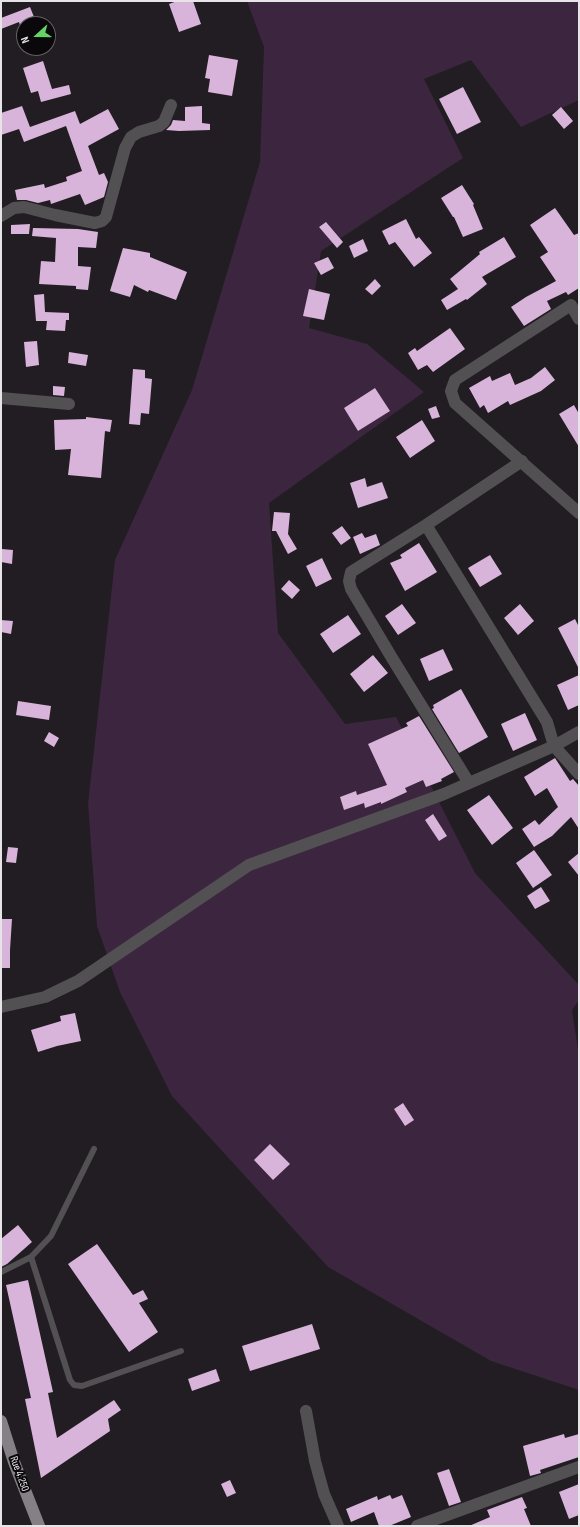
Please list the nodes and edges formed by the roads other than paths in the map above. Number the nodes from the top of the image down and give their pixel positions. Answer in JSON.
{"nodes":[{"id":1,"x":171,"y":105,"type":"dead end"},
{"id":2,"x":1,"y":216,"type":"edge"},
{"id":3,"x":575,"y":302,"type":"edge"},
{"id":4,"x":579,"y":319,"type":"edge"},
{"id":5,"x":1,"y":398,"type":"edge"},
{"id":6,"x":69,"y":404,"type":"dead end"},
{"id":7,"x":522,"y":461,"type":"junction"},
{"id":8,"x":579,"y":513,"type":"edge"},
{"id":9,"x":426,"y":525,"type":"junction"},
{"id":10,"x":579,"y":732,"type":"edge"},
{"id":11,"x":554,"y":746,"type":"junction"},
{"id":12,"x":579,"y":774,"type":"edge"},
{"id":13,"x":469,"y":783,"type":"junction"},
{"id":14,"x":1,"y":1008,"type":"edge"},
{"id":15,"x":94,"y":1149,"type":"dead end"},
{"id":16,"x":31,"y":1257,"type":"junction"},
{"id":17,"x":1,"y":1272,"type":"edge"},
{"id":18,"x":181,"y":1351,"type":"dead end"},
{"id":19,"x":306,"y":1411,"type":"dead end"},
{"id":20,"x":1,"y":1421,"type":"edge"},
{"id":21,"x":579,"y":1467,"type":"edge"},
{"id":22,"x":39,"y":1526,"type":"edge"},
{"id":23,"x":338,"y":1526,"type":"edge"},
{"id":24,"x":417,"y":1526,"type":"edge"}],
"edges":[{"from":1,"to":2,"type":"street"},
{"from":3,"to":4,"type":"street"},
{"from":3,"to":7,"type":"street"},
{"from":5,"to":6,"type":"street"},
{"from":7,"to":8,"type":"street"},
{"from":7,"to":9,"type":"street"},
{"from":9,"to":11,"type":"street"},
{"from":9,"to":13,"type":"street"},
{"from":10,"to":11,"type":"street"},
{"from":11,"to":12,"type":"street"},
{"from":11,"to":13,"type":"street"},
{"from":13,"to":14,"type":"street"},
{"from":15,"to":16,"type":"lane"},
{"from":16,"to":17,"type":"lane"},
{"from":16,"to":18,"type":"lane"},
{"from":19,"to":23,"type":"street"},
{"from":20,"to":22,"type":"main road","name":"Rue 4.250"},
{"from":21,"to":24,"type":"street"}]}
